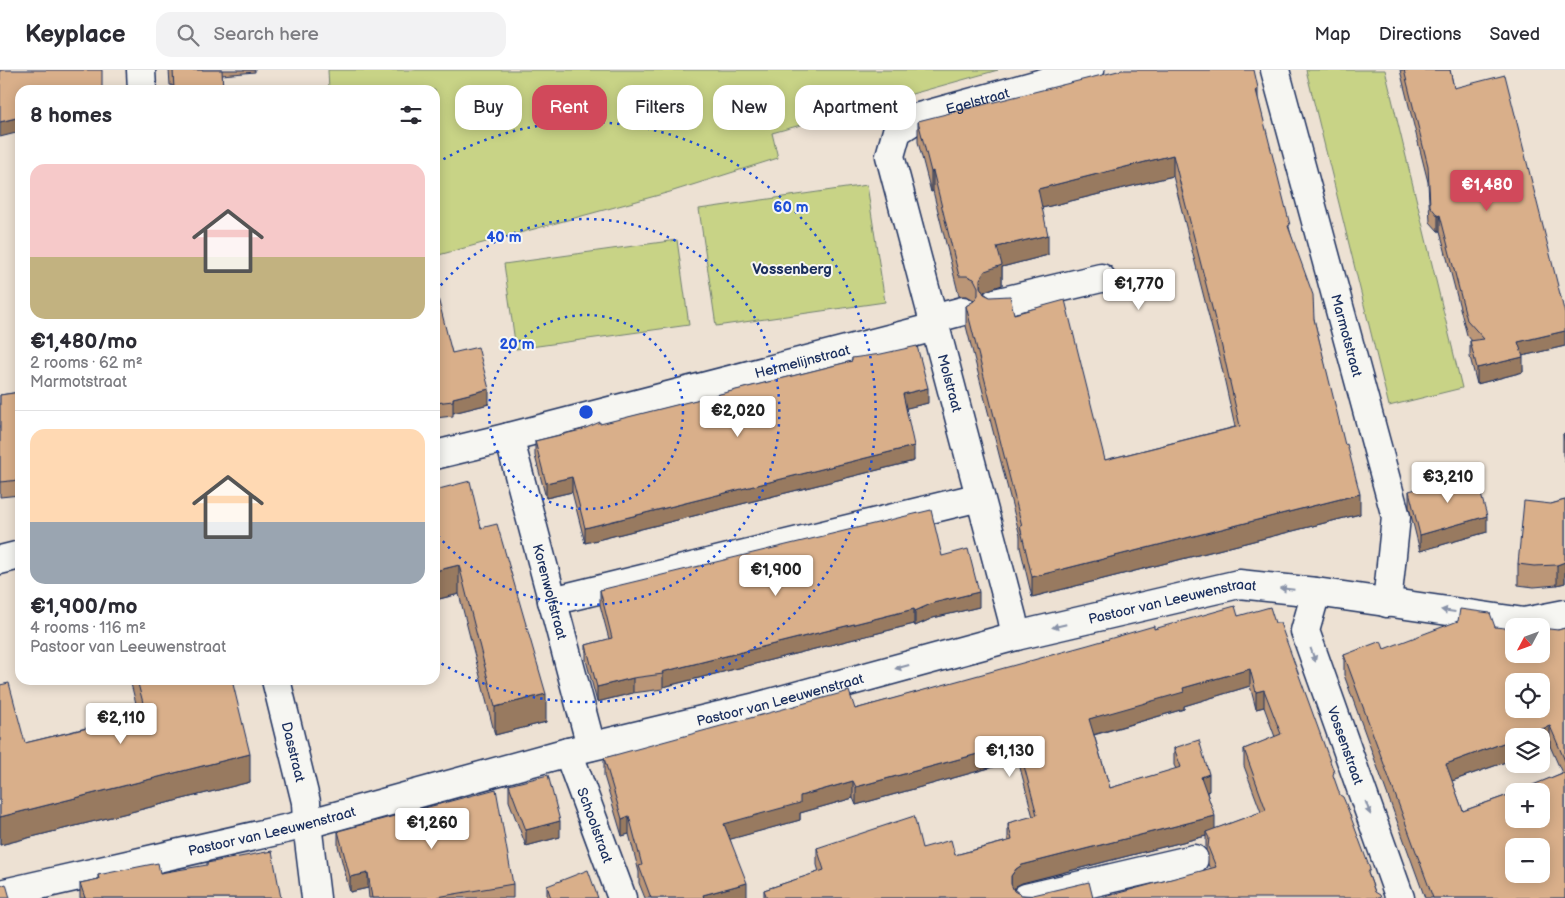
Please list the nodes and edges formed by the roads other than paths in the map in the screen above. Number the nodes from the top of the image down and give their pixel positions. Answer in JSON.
{"nodes":[{"id":1,"x":141,"y":70,"type":"edge"},
{"id":2,"x":1090,"y":70,"type":"edge"},
{"id":3,"x":1275,"y":70,"type":"edge"},
{"id":4,"x":142,"y":85,"type":"edge"},
{"id":5,"x":897,"y":131,"type":"joint"},
{"id":6,"x":1101,"y":278,"type":"dead end"},
{"id":7,"x":995,"y":303,"type":"edge"},
{"id":8,"x":963,"y":311,"type":"dead end"},
{"id":9,"x":934,"y":323,"type":"junction"},
{"id":10,"x":509,"y":438,"type":"junction"},
{"id":11,"x":440,"y":454,"type":"edge"},
{"id":12,"x":980,"y":497,"type":"junction"},
{"id":13,"x":15,"y":556,"type":"edge"},
{"id":14,"x":0,"y":560,"type":"edge"},
{"id":15,"x":1316,"y":592,"type":"junction"},
{"id":16,"x":552,"y":600,"type":"junction"},
{"id":17,"x":1387,"y":603,"type":"junction"},
{"id":18,"x":1565,"y":614,"type":"edge"},
{"id":19,"x":1016,"y":636,"type":"junction"},
{"id":20,"x":277,"y":685,"type":"edge"},
{"id":21,"x":580,"y":749,"type":"junction"},
{"id":22,"x":307,"y":824,"type":"junction"},
{"id":23,"x":1194,"y":860,"type":"dead end"},
{"id":24,"x":29,"y":893,"type":"edge"},
{"id":25,"x":0,"y":894,"type":"edge"},
{"id":26,"x":1042,"y":896,"type":"edge"},
{"id":27,"x":316,"y":898,"type":"edge"},
{"id":28,"x":622,"y":898,"type":"edge"},
{"id":29,"x":1400,"y":898,"type":"edge"}],
"edges":[{"from":1,"to":4,"type":"street"},
{"from":2,"to":5,"type":"street","name":"Egelstraat"},
{"from":3,"to":17,"type":"street","name":"Marmotstraat"},
{"from":5,"to":9,"type":"street","name":"Molstraat"},
{"from":6,"to":7,"type":"street"},
{"from":8,"to":9,"type":"street","name":"Hermelijnstraat"},
{"from":9,"to":10,"type":"street","name":"Hermelijnstraat"},
{"from":9,"to":12,"type":"street","name":"Molstraat"},
{"from":10,"to":11,"type":"street","name":"Hermelijnstraat"},
{"from":10,"to":16,"type":"street","name":"Korenwolfstraat"},
{"from":12,"to":16,"type":"street"},
{"from":12,"to":19,"type":"street","name":"Molstraat"},
{"from":13,"to":14,"type":"street"},
{"from":15,"to":17,"type":"street","name":"Pastoor van Leeuwenstraat"},
{"from":15,"to":19,"type":"street","name":"Pastoor van Leeuwenstraat","one_way":true},
{"from":15,"to":29,"type":"street","name":"Vossenstraat","one_way":true},
{"from":16,"to":21,"type":"street","name":"Korenwolfstraat"},
{"from":18,"to":17,"type":"street","name":"Pastoor van Leeuwenstraat","one_way":true},
{"from":19,"to":21,"type":"street","name":"Pastoor van Leeuwenstraat","one_way":true},
{"from":20,"to":22,"type":"street","name":"Dasstraat"},
{"from":21,"to":22,"type":"street","name":"Pastoor van Leeuwenstraat"},
{"from":21,"to":28,"type":"street","name":"Schoolstraat"},
{"from":22,"to":24,"type":"street","name":"Pastoor van Leeuwenstraat"},
{"from":22,"to":27,"type":"street","name":"Dasstraat"},
{"from":23,"to":26,"type":"street"},
{"from":24,"to":25,"type":"street","name":"Pastoor van Leeuwenstraat"}]}
